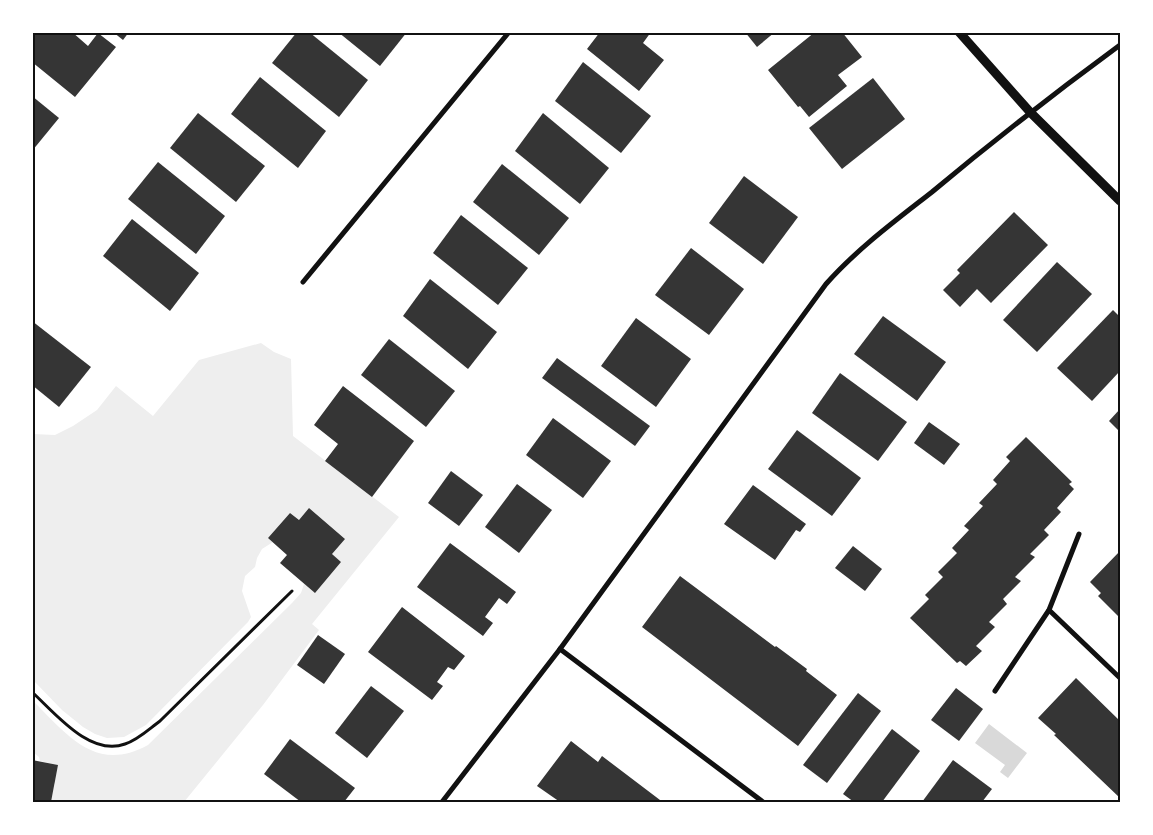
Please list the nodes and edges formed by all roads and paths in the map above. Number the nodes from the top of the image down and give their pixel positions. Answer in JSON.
{"nodes":[{"id":1,"x":509,"y":32,"type":"edge"},
{"id":2,"x":959,"y":32,"type":"edge"},
{"id":3,"x":1120,"y":45,"type":"edge"},
{"id":4,"x":1030,"y":112,"type":"junction"},
{"id":5,"x":1120,"y":201,"type":"edge"},
{"id":6,"x":303,"y":282,"type":"dead end"},
{"id":7,"x":1079,"y":534,"type":"dead end"},
{"id":8,"x":292,"y":591,"type":"dead end"},
{"id":9,"x":1049,"y":610,"type":"junction"},
{"id":10,"x":560,"y":649,"type":"junction"},
{"id":11,"x":1120,"y":678,"type":"edge"},
{"id":12,"x":995,"y":691,"type":"dead end"},
{"id":13,"x":32,"y":692,"type":"edge"},
{"id":14,"x":442,"y":802,"type":"edge"},
{"id":15,"x":763,"y":802,"type":"edge"}],
"edges":[{"from":1,"to":6,"type":"street"},
{"from":2,"to":4,"type":"street"},
{"from":3,"to":4,"type":"street"},
{"from":4,"to":5,"type":"street"},
{"from":4,"to":10,"type":"street"},
{"from":7,"to":9,"type":"street"},
{"from":8,"to":13,"type":"path"},
{"from":9,"to":11,"type":"street"},
{"from":9,"to":12,"type":"street"},
{"from":10,"to":14,"type":"street"},
{"from":10,"to":15,"type":"street"}]}
